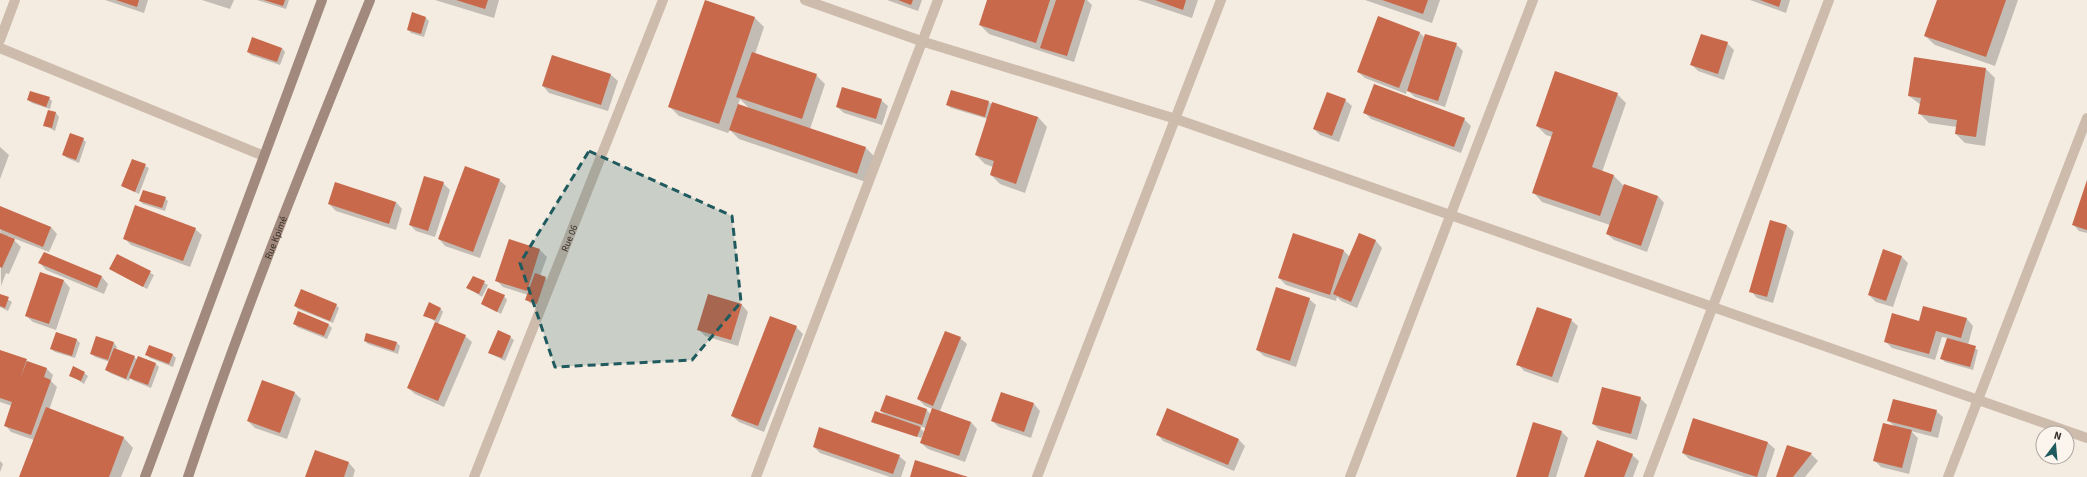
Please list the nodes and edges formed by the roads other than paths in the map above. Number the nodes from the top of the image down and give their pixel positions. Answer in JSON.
{"nodes":[{"id":1,"x":15,"y":0,"type":"edge"},
{"id":2,"x":322,"y":0,"type":"edge"},
{"id":3,"x":370,"y":0,"type":"edge"},
{"id":4,"x":663,"y":0,"type":"edge"},
{"id":5,"x":805,"y":0,"type":"edge"},
{"id":6,"x":938,"y":0,"type":"edge"},
{"id":7,"x":1221,"y":0,"type":"edge"},
{"id":8,"x":1533,"y":0,"type":"edge"},
{"id":9,"x":1829,"y":0,"type":"edge"},
{"id":10,"x":0,"y":40,"type":"edge"},
{"id":11,"x":921,"y":41,"type":"junction"},
{"id":12,"x":0,"y":48,"type":"edge"},
{"id":13,"x":2087,"y":118,"type":"edge"},
{"id":14,"x":1176,"y":119,"type":"junction"},
{"id":15,"x":264,"y":156,"type":"junction"},
{"id":16,"x":1451,"y":216,"type":"junction"},
{"id":17,"x":1712,"y":307,"type":"junction"},
{"id":18,"x":1976,"y":400,"type":"junction"},
{"id":19,"x":2087,"y":438,"type":"edge"},
{"id":20,"x":145,"y":477,"type":"edge"},
{"id":21,"x":188,"y":477,"type":"edge"},
{"id":22,"x":474,"y":477,"type":"edge"},
{"id":23,"x":756,"y":477,"type":"edge"},
{"id":24,"x":1037,"y":477,"type":"edge"},
{"id":25,"x":1350,"y":477,"type":"edge"},
{"id":26,"x":1648,"y":477,"type":"edge"},
{"id":27,"x":1948,"y":477,"type":"edge"}],
"edges":[{"from":1,"to":10,"type":"street"},
{"from":2,"to":15,"type":"main road"},
{"from":3,"to":21,"type":"main road","name":"Rue Kpimé"},
{"from":4,"to":22,"type":"street","name":"Rue 06"},
{"from":5,"to":11,"type":"street"},
{"from":6,"to":11,"type":"street"},
{"from":7,"to":14,"type":"street"},
{"from":8,"to":16,"type":"street"},
{"from":9,"to":17,"type":"street"},
{"from":11,"to":14,"type":"street"},
{"from":11,"to":23,"type":"street"},
{"from":12,"to":15,"type":"street"},
{"from":13,"to":18,"type":"street"},
{"from":14,"to":16,"type":"street"},
{"from":14,"to":24,"type":"street"},
{"from":15,"to":20,"type":"main road"},
{"from":16,"to":17,"type":"street"},
{"from":16,"to":25,"type":"street"},
{"from":17,"to":18,"type":"street"},
{"from":17,"to":26,"type":"street"},
{"from":18,"to":19,"type":"street"},
{"from":18,"to":27,"type":"street"}]}
